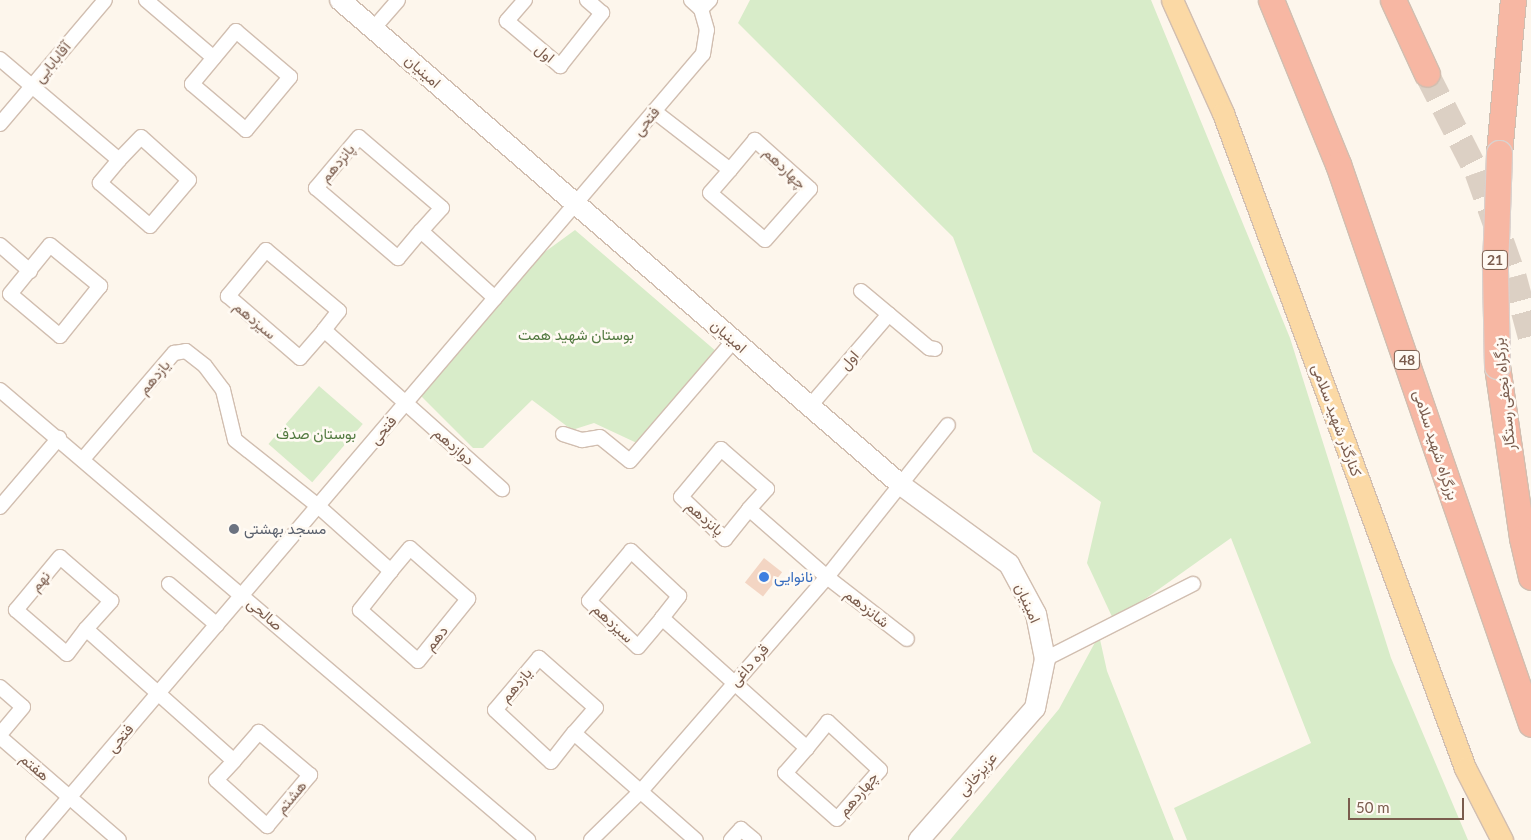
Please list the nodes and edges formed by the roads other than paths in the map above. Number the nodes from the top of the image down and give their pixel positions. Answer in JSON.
{"nodes":[{"id":1,"x":105,"y":0,"type":"edge"},
{"id":2,"x":146,"y":0,"type":"edge"},
{"id":3,"x":340,"y":0,"type":"edge"},
{"id":4,"x":398,"y":0,"type":"edge"},
{"id":5,"x":525,"y":0,"type":"edge"},
{"id":6,"x":587,"y":0,"type":"edge"},
{"id":7,"x":1172,"y":0,"type":"edge"},
{"id":8,"x":1272,"y":0,"type":"edge"},
{"id":9,"x":1393,"y":0,"type":"edge"},
{"id":10,"x":1513,"y":0,"type":"edge"},
{"id":11,"x":701,"y":3,"type":"edge"},
{"id":12,"x":373,"y":29,"type":"junction"},
{"id":13,"x":214,"y":58,"type":"junction"},
{"id":14,"x":0,"y":59,"type":"edge"},
{"id":15,"x":1427,"y":74,"type":"tunnel mouth"},
{"id":16,"x":32,"y":87,"type":"junction"},
{"id":17,"x":654,"y":111,"type":"junction"},
{"id":18,"x":0,"y":124,"type":"edge"},
{"id":19,"x":119,"y":160,"type":"junction"},
{"id":20,"x":730,"y":170,"type":"junction"},
{"id":21,"x":576,"y":203,"type":"junction"},
{"id":22,"x":421,"y":231,"type":"junction"},
{"id":23,"x":0,"y":245,"type":"edge"},
{"id":24,"x":30,"y":271,"type":"junction"},
{"id":25,"x":861,"y":291,"type":"dead end"},
{"id":26,"x":496,"y":298,"type":"junction"},
{"id":27,"x":889,"y":314,"type":"junction"},
{"id":28,"x":324,"y":330,"type":"junction"},
{"id":29,"x":734,"y":340,"type":"junction"},
{"id":30,"x":935,"y":349,"type":"dead end"},
{"id":31,"x":0,"y":390,"type":"edge"},
{"id":32,"x":405,"y":404,"type":"junction"},
{"id":33,"x":810,"y":406,"type":"junction"},
{"id":34,"x":948,"y":425,"type":"dead end"},
{"id":35,"x":563,"y":434,"type":"dead end"},
{"id":36,"x":59,"y":438,"type":"junction"},
{"id":37,"x":83,"y":459,"type":"junction"},
{"id":38,"x":901,"y":485,"type":"junction"},
{"id":39,"x":502,"y":489,"type":"dead end"},
{"id":40,"x":318,"y":506,"type":"junction"},
{"id":41,"x":0,"y":507,"type":"edge"},
{"id":42,"x":749,"y":509,"type":"junction"},
{"id":43,"x":391,"y":571,"type":"junction"},
{"id":44,"x":827,"y":577,"type":"junction"},
{"id":45,"x":1531,"y":577,"type":"edge"},
{"id":46,"x":169,"y":584,"type":"dead end"},
{"id":47,"x":1193,"y":584,"type":"dead end"},
{"id":48,"x":243,"y":594,"type":"junction"},
{"id":49,"x":662,"y":618,"type":"junction"},
{"id":50,"x":217,"y":624,"type":"junction"},
{"id":51,"x":86,"y":629,"type":"junction"},
{"id":52,"x":907,"y":639,"type":"dead end"},
{"id":53,"x":1046,"y":659,"type":"junction"},
{"id":54,"x":734,"y":682,"type":"junction"},
{"id":55,"x":0,"y":687,"type":"edge"},
{"id":56,"x":158,"y":693,"type":"junction"},
{"id":57,"x":1035,"y":708,"type":"joint"},
{"id":58,"x":1531,"y":724,"type":"edge"},
{"id":59,"x":574,"y":733,"type":"junction"},
{"id":60,"x":0,"y":736,"type":"edge"},
{"id":61,"x":807,"y":748,"type":"junction"},
{"id":62,"x":234,"y":761,"type":"junction"},
{"id":63,"x":641,"y":791,"type":"junction"},
{"id":64,"x":70,"y":798,"type":"junction"},
{"id":65,"x":33,"y":840,"type":"edge"},
{"id":66,"x":119,"y":840,"type":"edge"},
{"id":67,"x":528,"y":840,"type":"edge"},
{"id":68,"x":591,"y":840,"type":"edge"},
{"id":69,"x":696,"y":840,"type":"edge"},
{"id":70,"x":731,"y":840,"type":"edge"},
{"id":71,"x":754,"y":840,"type":"edge"},
{"id":72,"x":919,"y":840,"type":"edge"},
{"id":73,"x":1502,"y":840,"type":"edge"}],
"edges":[{"from":1,"to":16,"type":"street","name":"آقابابایی"},
{"from":2,"to":13,"type":"street"},
{"from":3,"to":12,"type":"main road","name":"امینیان"},
{"from":4,"to":12,"type":"street"},
{"from":5,"to":6,"type":"street","name":"اول"},
{"from":7,"to":73,"type":"main road","name":"کنارگذر شهید سلامی"},
{"from":8,"to":58,"type":"highway","name":"بزرگراه شهید سلامی","number":"48"},
{"from":9,"to":15,"type":"highway"},
{"from":10,"to":45,"type":"highway","name":"بزرگراه نجفی رستگار","number":"21","bridge":true},
{"from":11,"to":17,"type":"street","name":"فتحی"},
{"from":12,"to":21,"type":"main road","name":"امینیان"},
{"from":13,"to":13,"type":"street"},
{"from":14,"to":16,"type":"street"},
{"from":16,"to":18,"type":"street","name":"آقابابایی"},
{"from":16,"to":19,"type":"street"},
{"from":17,"to":20,"type":"street"},
{"from":17,"to":21,"type":"street","name":"فتحی"},
{"from":19,"to":19,"type":"street"},
{"from":20,"to":20,"type":"street","name":"چهاردهم"},
{"from":21,"to":26,"type":"street","name":"فتحی"},
{"from":21,"to":29,"type":"main road","name":"امینیان"},
{"from":22,"to":22,"type":"street","name":"پانزدهم"},
{"from":22,"to":26,"type":"street"},
{"from":23,"to":24,"type":"street"},
{"from":24,"to":24,"type":"street"},
{"from":25,"to":27,"type":"street"},
{"from":26,"to":32,"type":"street","name":"فتحی"},
{"from":27,"to":30,"type":"street"},
{"from":27,"to":33,"type":"street","name":"اول"},
{"from":28,"to":28,"type":"street","name":"سیزدهم"},
{"from":28,"to":32,"type":"street"},
{"from":29,"to":33,"type":"main road","name":"امینیان"},
{"from":29,"to":35,"type":"street"},
{"from":31,"to":36,"type":"street","name":"صالحی"},
{"from":32,"to":39,"type":"street","name":"دوازدهم"},
{"from":32,"to":40,"type":"street","name":"فتحی"},
{"from":33,"to":38,"type":"main road","name":"امینیان"},
{"from":34,"to":38,"type":"street","name":"قره داغی"},
{"from":36,"to":37,"type":"street","name":"صالحی"},
{"from":36,"to":41,"type":"street"},
{"from":37,"to":40,"type":"street","name":"یازدهم"},
{"from":37,"to":48,"type":"street","name":"صالحی"},
{"from":38,"to":44,"type":"street","name":"قره داغی"},
{"from":38,"to":53,"type":"main road","name":"امینیان"},
{"from":40,"to":43,"type":"street"},
{"from":40,"to":48,"type":"street","name":"فتحی"},
{"from":42,"to":42,"type":"street","name":"پانزدهم"},
{"from":42,"to":44,"type":"street"},
{"from":43,"to":43,"type":"street","name":"دهم"},
{"from":44,"to":52,"type":"street","name":"شانزدهم"},
{"from":44,"to":54,"type":"street","name":"قره داغی"},
{"from":46,"to":50,"type":"street"},
{"from":47,"to":53,"type":"street"},
{"from":48,"to":50,"type":"street","name":"فتحی"},
{"from":48,"to":67,"type":"street","name":"صالحی"},
{"from":49,"to":49,"type":"street","name":"سیزدهم"},
{"from":49,"to":54,"type":"street"},
{"from":50,"to":56,"type":"street","name":"فتحی"},
{"from":51,"to":51,"type":"street","name":"نهم"},
{"from":51,"to":56,"type":"street"},
{"from":53,"to":57,"type":"main road","name":"امینیان"},
{"from":54,"to":61,"type":"street"},
{"from":54,"to":63,"type":"street","name":"قره داغی"},
{"from":55,"to":60,"type":"street","name":"هفتم"},
{"from":56,"to":62,"type":"street"},
{"from":56,"to":64,"type":"street","name":"فتحی"},
{"from":57,"to":72,"type":"main road","name":"عزیزخانی"},
{"from":59,"to":59,"type":"street","name":"یازدهم"},
{"from":59,"to":63,"type":"street"},
{"from":60,"to":64,"type":"street","name":"هفتم"},
{"from":61,"to":61,"type":"street","name":"چهاردهم"},
{"from":62,"to":62,"type":"street","name":"هشتم"},
{"from":63,"to":68,"type":"street","name":"قره داغی"},
{"from":63,"to":69,"type":"street"},
{"from":64,"to":65,"type":"street","name":"فتحی"},
{"from":64,"to":66,"type":"street","name":"هفتم"},
{"from":70,"to":71,"type":"street"}]}
